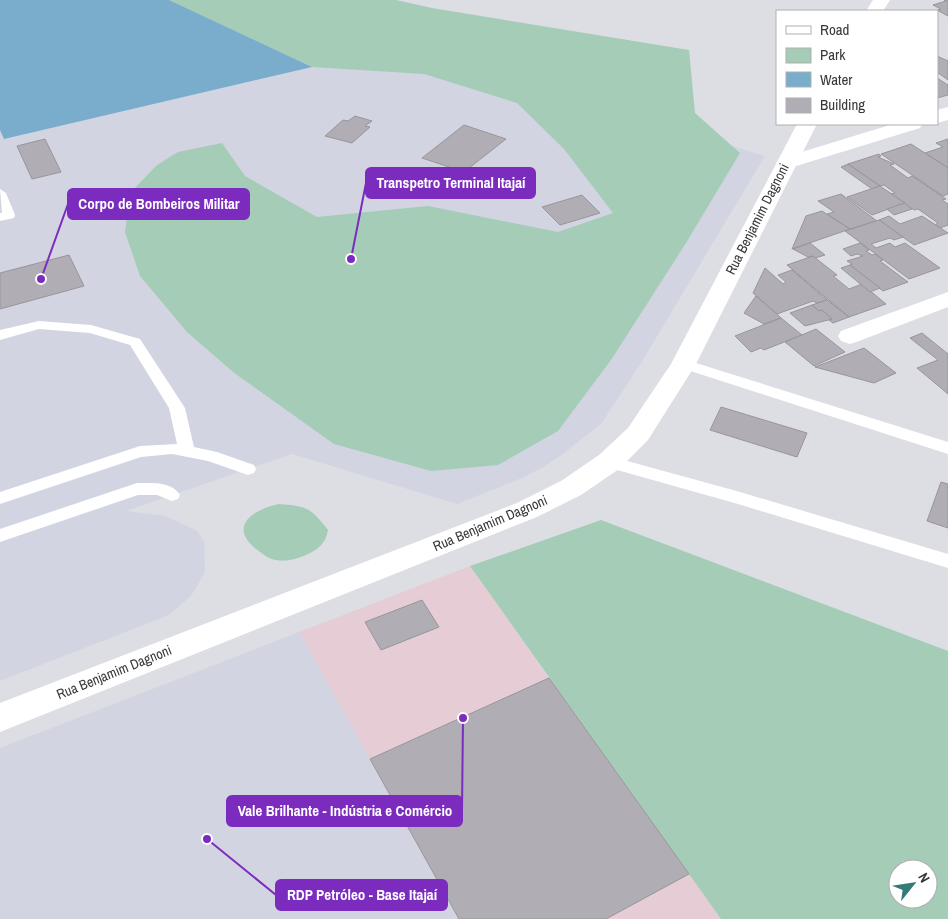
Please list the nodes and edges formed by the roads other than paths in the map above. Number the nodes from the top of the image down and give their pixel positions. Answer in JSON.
{"nodes":[{"id":1,"x":806,"y":125,"type":"edge"},
{"id":2,"x":910,"y":125,"type":"edge"},
{"id":3,"x":786,"y":163,"type":"junction"},
{"id":4,"x":0,"y":193,"type":"edge"},
{"id":5,"x":0,"y":217,"type":"edge"},
{"id":6,"x":948,"y":299,"type":"edge"},
{"id":7,"x":0,"y":335,"type":"edge"},
{"id":8,"x":850,"y":336,"type":"dead end"},
{"id":9,"x":683,"y":364,"type":"junction"},
{"id":10,"x":948,"y":448,"type":"edge"},
{"id":11,"x":187,"y":451,"type":"junction"},
{"id":12,"x":609,"y":462,"type":"junction"},
{"id":13,"x":248,"y":469,"type":"dead end"},
{"id":14,"x":172,"y":495,"type":"dead end"},
{"id":15,"x":0,"y":498,"type":"edge"},
{"id":16,"x":0,"y":536,"type":"edge"},
{"id":17,"x":948,"y":561,"type":"edge"},
{"id":18,"x":0,"y":718,"type":"edge"}],
"edges":[{"from":1,"to":3,"type":"street","name":"Rua Benjamim Dagnoni"},
{"from":2,"to":3,"type":"street"},
{"from":3,"to":9,"type":"street","name":"Rua Benjamim Dagnoni"},
{"from":4,"to":5,"type":"lane"},
{"from":6,"to":8,"type":"street"},
{"from":7,"to":11,"type":"lane"},
{"from":9,"to":10,"type":"lane"},
{"from":9,"to":12,"type":"street","name":"Rua Benjamim Dagnoni"},
{"from":11,"to":13,"type":"lane"},
{"from":11,"to":15,"type":"lane"},
{"from":12,"to":17,"type":"lane"},
{"from":12,"to":18,"type":"street","name":"Rua Benjamim Dagnoni"},
{"from":14,"to":16,"type":"lane"}]}
